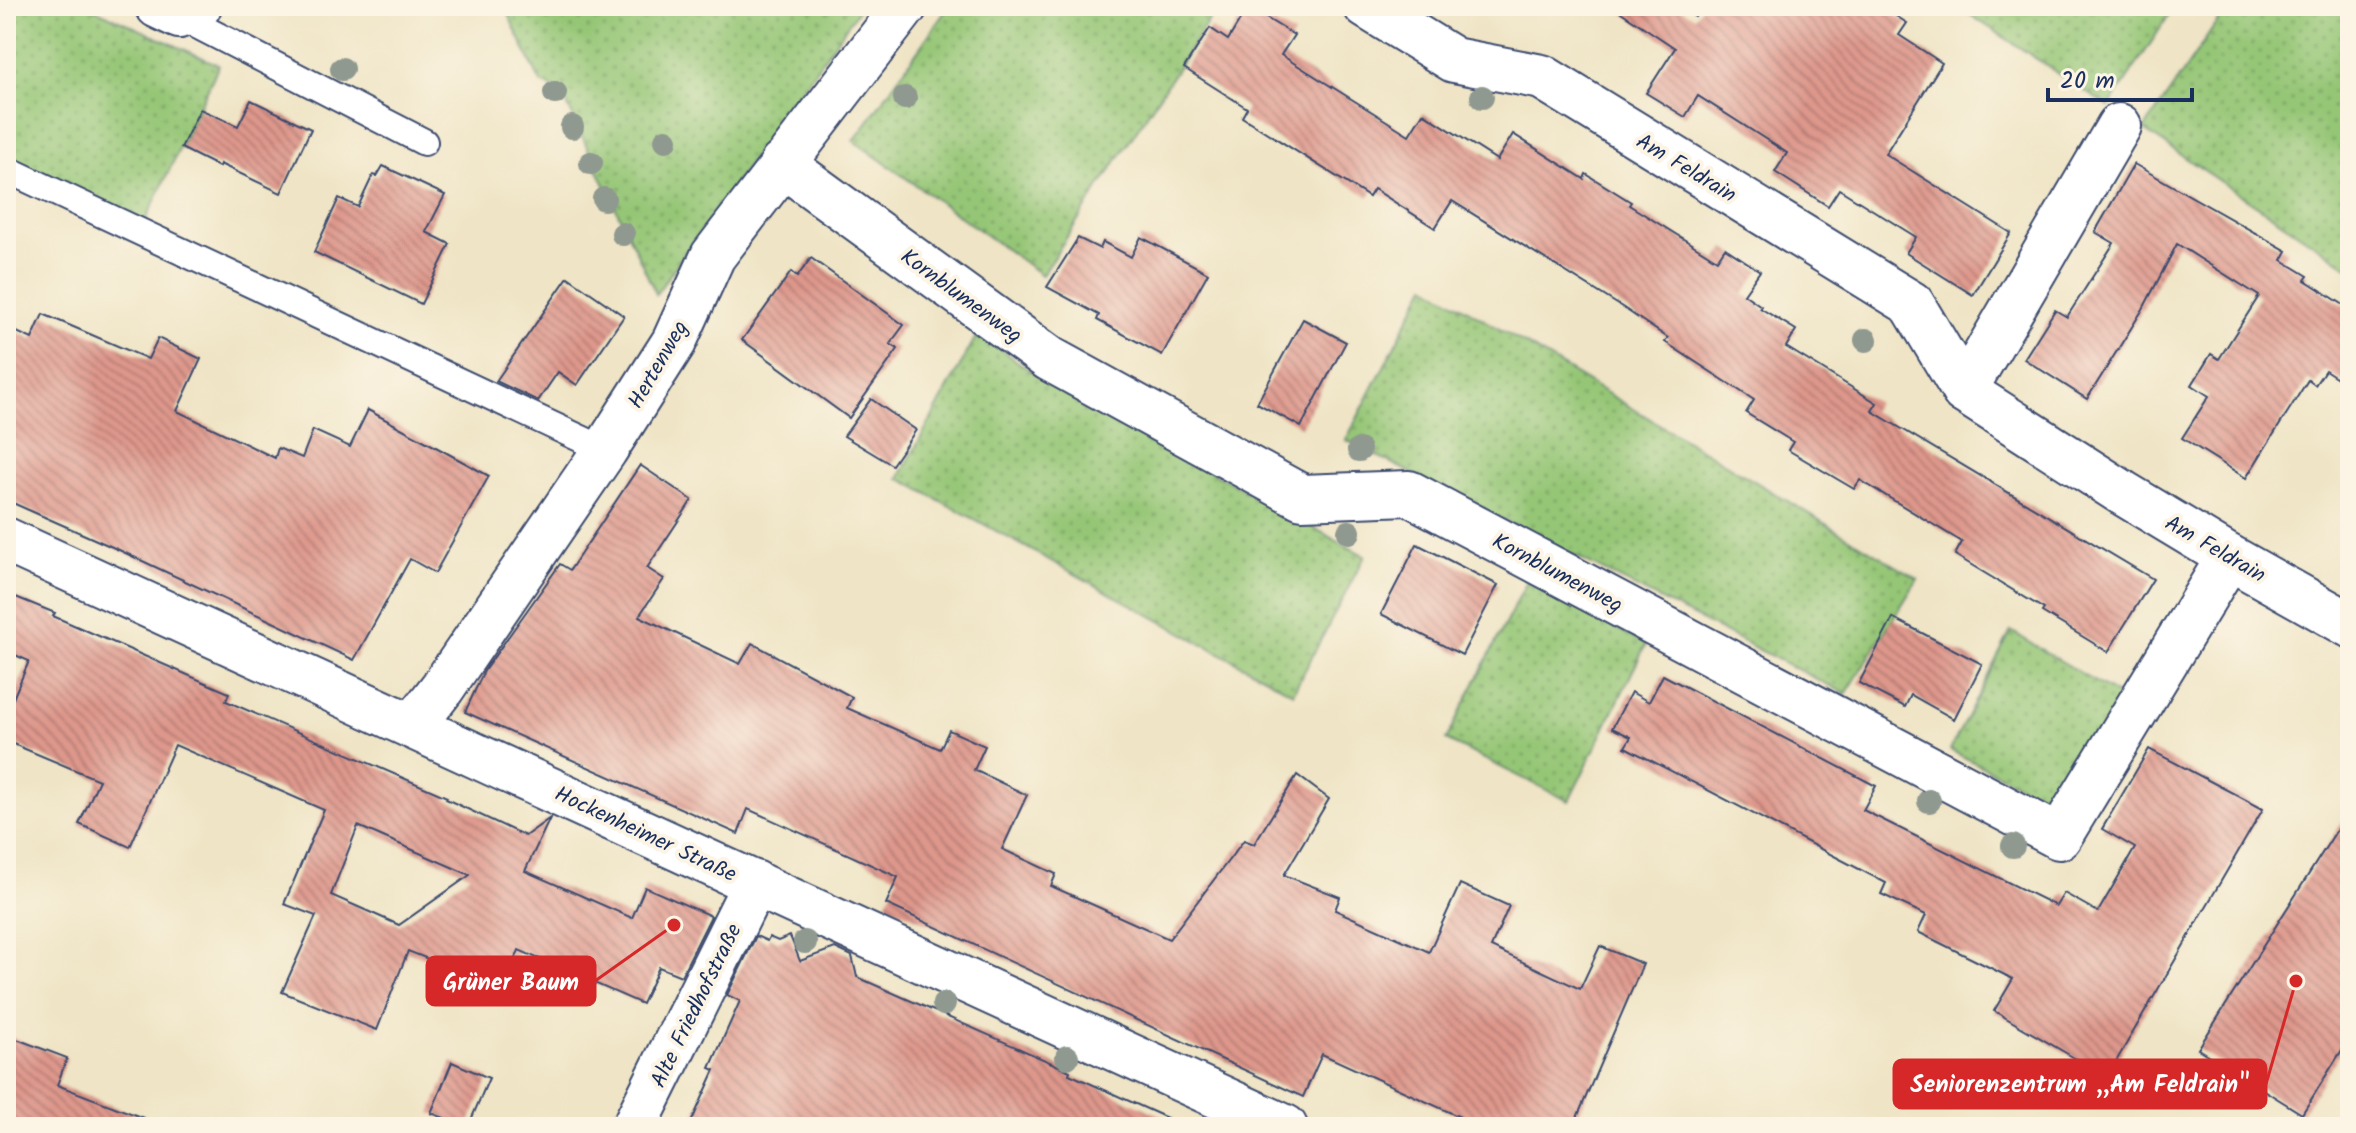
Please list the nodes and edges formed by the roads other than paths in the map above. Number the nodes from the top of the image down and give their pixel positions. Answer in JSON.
{"nodes":[{"id":1,"x":905,"y":6,"type":"edge"},
{"id":2,"x":1366,"y":6,"type":"edge"},
{"id":3,"x":178,"y":9,"type":"edge"},
{"id":4,"x":2119,"y":126,"type":"dead end"},
{"id":5,"x":424,"y":142,"type":"dead end"},
{"id":6,"x":782,"y":164,"type":"junction"},
{"id":7,"x":6,"y":169,"type":"edge"},
{"id":8,"x":1964,"y":391,"type":"junction"},
{"id":9,"x":605,"y":450,"type":"junction"},
{"id":10,"x":6,"y":540,"type":"edge"},
{"id":11,"x":2229,"y":557,"type":"junction"},
{"id":12,"x":2350,"y":625,"type":"edge"},
{"id":13,"x":413,"y":726,"type":"junction"},
{"id":14,"x":755,"y":883,"type":"junction"},
{"id":15,"x":634,"y":1127,"type":"edge"},
{"id":16,"x":1285,"y":1127,"type":"edge"}],
"edges":[{"from":1,"to":6,"type":"street","name":"Hertenweg"},
{"from":2,"to":8,"type":"street","name":"Am Feldrain"},
{"from":3,"to":5,"type":"lane"},
{"from":4,"to":8,"type":"street"},
{"from":6,"to":9,"type":"street","name":"Hertenweg"},
{"from":6,"to":11,"type":"street","name":"Kornblumenweg"},
{"from":7,"to":9,"type":"lane"},
{"from":8,"to":11,"type":"street","name":"Am Feldrain"},
{"from":9,"to":13,"type":"street","name":"Hertenweg"},
{"from":10,"to":13,"type":"street","name":"Hockenheimer Straße"},
{"from":11,"to":12,"type":"street","name":"Am Feldrain"},
{"from":13,"to":14,"type":"street","name":"Hockenheimer Straße"},
{"from":14,"to":15,"type":"street","name":"Alte Friedhofstraße"},
{"from":14,"to":16,"type":"street","name":"Hockenheimer Straße"}]}
